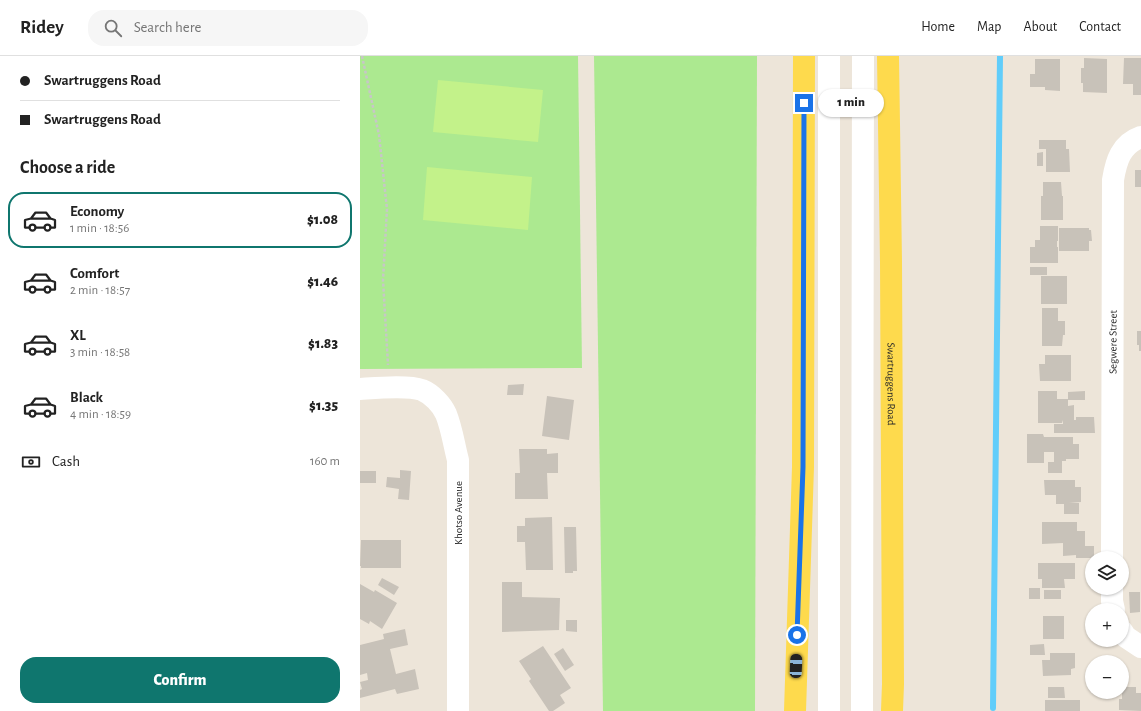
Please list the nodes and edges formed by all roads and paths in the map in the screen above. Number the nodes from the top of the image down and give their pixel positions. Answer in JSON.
{"nodes":[{"id":1,"x":362,"y":56,"type":"edge"},
{"id":2,"x":804,"y":56,"type":"edge"},
{"id":3,"x":829,"y":56,"type":"edge"},
{"id":4,"x":863,"y":56,"type":"edge"},
{"id":5,"x":888,"y":56,"type":"edge"},
{"id":6,"x":1141,"y":138,"type":"edge"},
{"id":7,"x":390,"y":388,"type":"junction"},
{"id":8,"x":360,"y":389,"type":"edge"},
{"id":9,"x":1112,"y":551,"type":"edge"},
{"id":10,"x":1129,"y":639,"type":"edge"},
{"id":11,"x":1141,"y":647,"type":"edge"},
{"id":12,"x":458,"y":711,"type":"edge"},
{"id":13,"x":795,"y":711,"type":"edge"},
{"id":14,"x":829,"y":711,"type":"edge"},
{"id":15,"x":862,"y":711,"type":"edge"},
{"id":16,"x":892,"y":711,"type":"edge"}],
"edges":[{"from":1,"to":7,"type":"path"},
{"from":2,"to":13,"type":"main road"},
{"from":3,"to":14,"type":"street"},
{"from":4,"to":15,"type":"street"},
{"from":5,"to":16,"type":"main road","name":"Swartruggens Road"},
{"from":6,"to":9,"type":"street","name":"Segwere Street"},
{"from":7,"to":8,"type":"street","name":"Khotso Avenue"},
{"from":7,"to":12,"type":"street","name":"Khotso Avenue"},
{"from":10,"to":11,"type":"street"}]}
